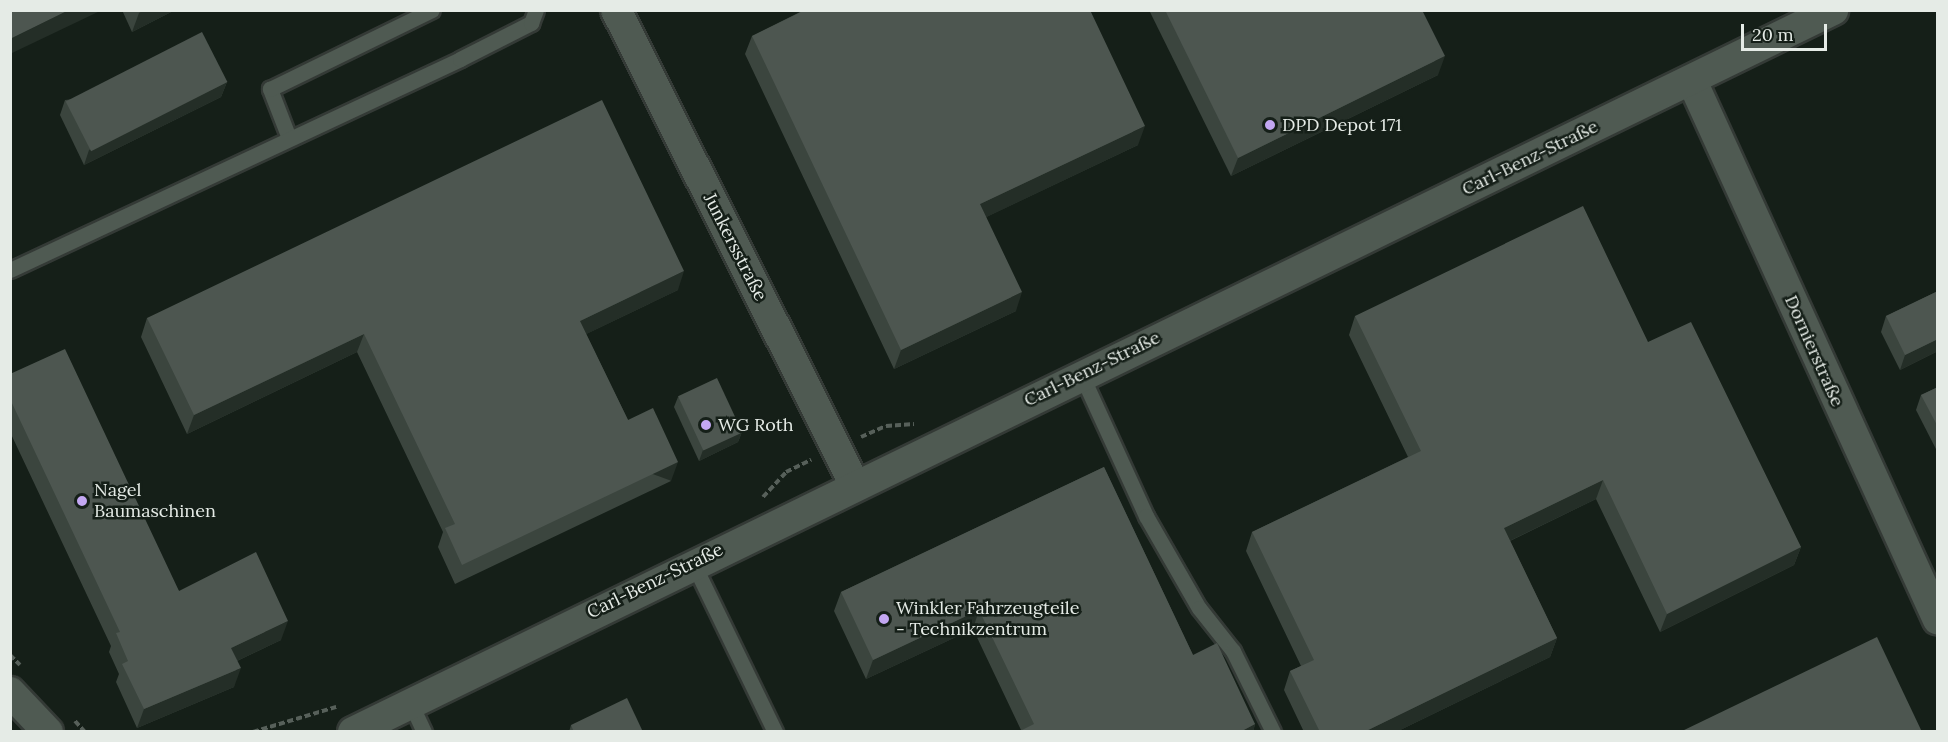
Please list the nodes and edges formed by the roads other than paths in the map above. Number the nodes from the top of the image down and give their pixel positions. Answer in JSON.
{"nodes":[{"id":1,"x":432,"y":10,"type":"edge"},
{"id":2,"x":536,"y":10,"type":"edge"},
{"id":3,"x":616,"y":10,"type":"edge"},
{"id":4,"x":1833,"y":10,"type":"edge"},
{"id":5,"x":1692,"y":81,"type":"junction"},
{"id":6,"x":290,"y":138,"type":"junction"},
{"id":7,"x":10,"y":270,"type":"edge"},
{"id":8,"x":1081,"y":374,"type":"junction"},
{"id":9,"x":854,"y":483,"type":"junction"},
{"id":10,"x":693,"y":563,"type":"junction"},
{"id":11,"x":1938,"y":620,"type":"edge"},
{"id":12,"x":10,"y":692,"type":"edge"},
{"id":13,"x":410,"y":702,"type":"junction"},
{"id":14,"x":48,"y":732,"type":"edge"},
{"id":15,"x":353,"y":732,"type":"edge"},
{"id":16,"x":424,"y":732,"type":"edge"},
{"id":17,"x":775,"y":732,"type":"edge"},
{"id":18,"x":1273,"y":732,"type":"edge"}],
"edges":[{"from":1,"to":6,"type":"lane"},
{"from":2,"to":6,"type":"lane"},
{"from":3,"to":9,"type":"street","name":"Junkersstraße"},
{"from":4,"to":5,"type":"street","name":"Carl-Benz-Straße"},
{"from":5,"to":8,"type":"street","name":"Carl-Benz-Straße"},
{"from":5,"to":11,"type":"street","name":"Dornierstraße"},
{"from":6,"to":7,"type":"lane"},
{"from":8,"to":9,"type":"street","name":"Carl-Benz-Straße"},
{"from":8,"to":18,"type":"lane"},
{"from":9,"to":10,"type":"street","name":"Carl-Benz-Straße"},
{"from":10,"to":13,"type":"street","name":"Carl-Benz-Straße"},
{"from":10,"to":17,"type":"lane"},
{"from":12,"to":14,"type":"street"},
{"from":13,"to":15,"type":"street","name":"Carl-Benz-Straße"},
{"from":13,"to":16,"type":"lane"}]}
